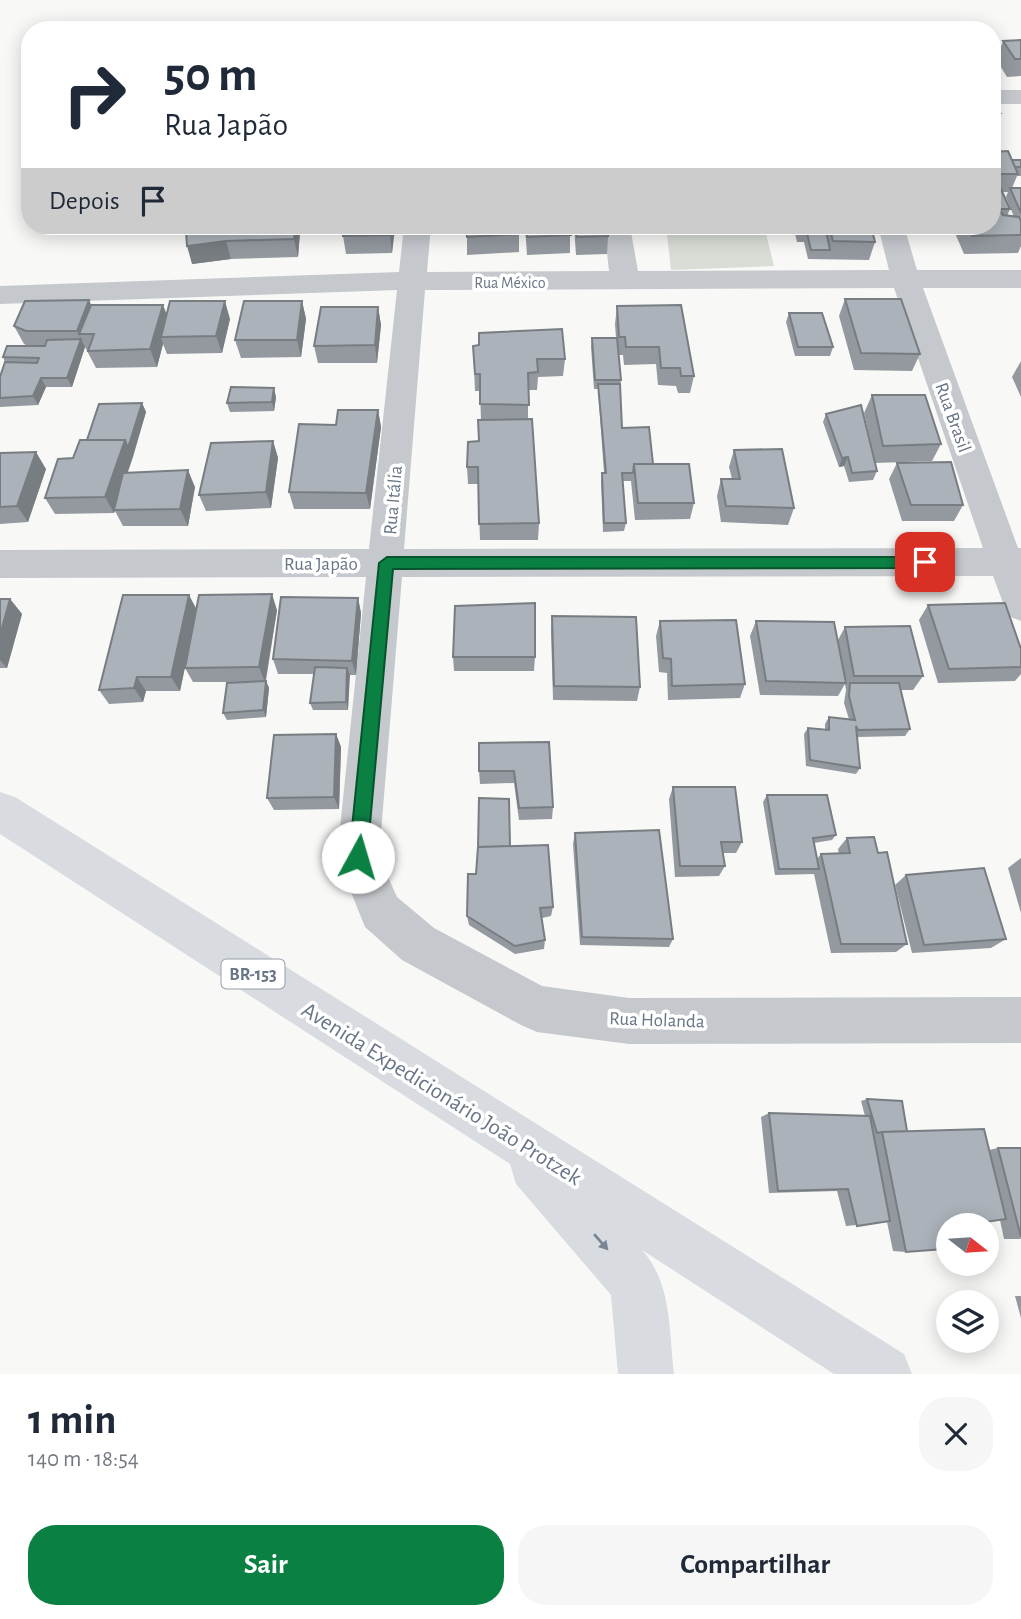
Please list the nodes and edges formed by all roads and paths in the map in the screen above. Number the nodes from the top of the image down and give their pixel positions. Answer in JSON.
{"nodes":[{"id":1,"x":1001,"y":97,"type":"edge"},
{"id":2,"x":1021,"y":97,"type":"edge"},
{"id":3,"x":416,"y":235,"type":"edge"},
{"id":4,"x":618,"y":235,"type":"edge"},
{"id":5,"x":893,"y":235,"type":"edge"},
{"id":6,"x":905,"y":278,"type":"junction"},
{"id":7,"x":1021,"y":279,"type":"edge"},
{"id":8,"x":411,"y":281,"type":"junction"},
{"id":9,"x":625,"y":282,"type":"junction"},
{"id":10,"x":0,"y":295,"type":"edge"},
{"id":11,"x":1013,"y":562,"type":"edge"},
{"id":12,"x":387,"y":563,"type":"junction"},
{"id":13,"x":0,"y":564,"type":"edge"},
{"id":14,"x":1021,"y":606,"type":"edge"},
{"id":15,"x":0,"y":811,"type":"edge"},
{"id":16,"x":358,"y":857,"type":"joint"},
{"id":17,"x":1021,"y":1020,"type":"edge"},
{"id":18,"x":508,"y":1135,"type":"junction"},
{"id":19,"x":877,"y":1372,"type":"edge"},
{"id":20,"x":646,"y":1374,"type":"edge"}],
"edges":[{"from":1,"to":2,"type":"street"},
{"from":3,"to":8,"type":"street","name":"Rua Itália"},
{"from":4,"to":9,"type":"street"},
{"from":5,"to":6,"type":"street","name":"Rua Brasil"},
{"from":6,"to":7,"type":"street","name":"Rua México"},
{"from":6,"to":9,"type":"street","name":"Rua México"},
{"from":6,"to":11,"type":"street","name":"Rua Brasil"},
{"from":8,"to":9,"type":"street","name":"Rua México"},
{"from":8,"to":10,"type":"street","name":"Rua México"},
{"from":8,"to":12,"type":"street","name":"Rua Itália"},
{"from":11,"to":12,"type":"street","name":"Rua Japão"},
{"from":11,"to":14,"type":"street","name":"Rua Brasil"},
{"from":12,"to":13,"type":"street","name":"Rua Japão"},
{"from":12,"to":16,"type":"street","name":"Rua Itália"},
{"from":15,"to":18,"type":"highway","name":"Avenida Expedicionário João Protzek","number":"BR-153"},
{"from":16,"to":17,"type":"street","name":"Rua Holanda"},
{"from":18,"to":19,"type":"highway","name":"Avenida Expedicionário João Protzek","number":"BR-153"},
{"from":18,"to":20,"type":"highway","one_way":true}]}
